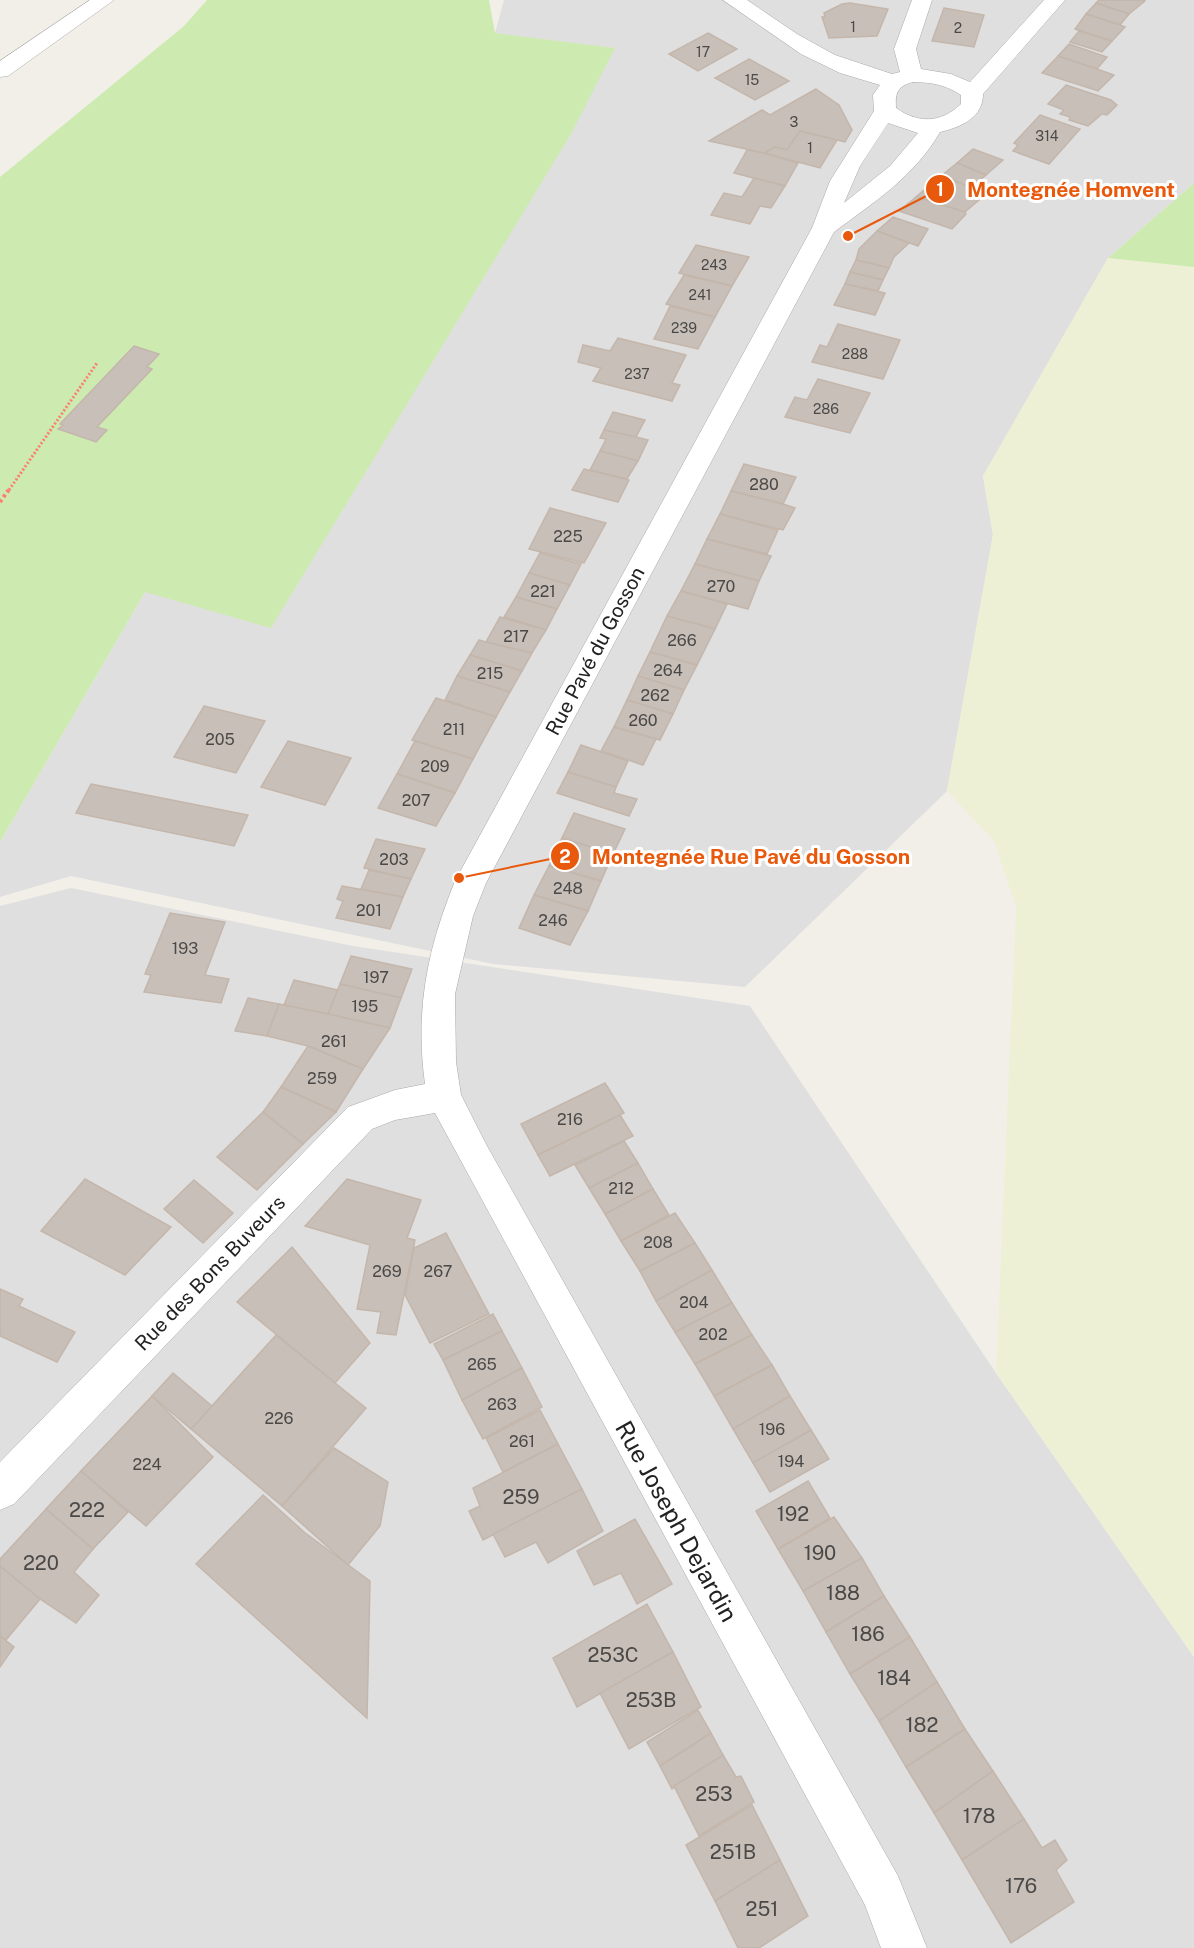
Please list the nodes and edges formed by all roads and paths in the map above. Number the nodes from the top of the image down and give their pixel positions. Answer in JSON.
{"nodes":[{"id":1,"x":104,"y":0,"type":"edge"},
{"id":2,"x":733,"y":0,"type":"edge"},
{"id":3,"x":922,"y":0,"type":"edge"},
{"id":4,"x":1055,"y":0,"type":"edge"},
{"id":5,"x":0,"y":71,"type":"edge"},
{"id":6,"x":903,"y":78,"type":"junction"},
{"id":7,"x":972,"y":93,"type":"junction"},
{"id":8,"x":885,"y":111,"type":"junction"},
{"id":9,"x":932,"y":129,"type":"junction"},
{"id":10,"x":824,"y":228,"type":"junction"},
{"id":11,"x":97,"y":363,"type":"dead end"},
{"id":12,"x":0,"y":502,"type":"edge"},
{"id":13,"x":444,"y":1096,"type":"junction"},
{"id":14,"x":0,"y":1490,"type":"edge"},
{"id":15,"x":904,"y":1948,"type":"edge"}],
"edges":[{"from":1,"to":5,"type":"street"},
{"from":2,"to":6,"type":"street"},
{"from":3,"to":6,"type":"street"},
{"from":4,"to":7,"type":"street"},
{"from":6,"to":7,"type":"street"},
{"from":6,"to":8,"type":"street"},
{"from":7,"to":9,"type":"street"},
{"from":8,"to":9,"type":"street"},
{"from":8,"to":10,"type":"street","name":"Rue Pavé du Gosson"},
{"from":9,"to":10,"type":"street","name":"Rue Pavé du Gosson"},
{"from":10,"to":13,"type":"street","name":"Rue Pavé du Gosson"},
{"from":11,"to":12,"type":"path"},
{"from":13,"to":14,"type":"street","name":"Rue des Bons Buveurs"},
{"from":13,"to":15,"type":"street","name":"Rue Joseph Dejardin"}]}
